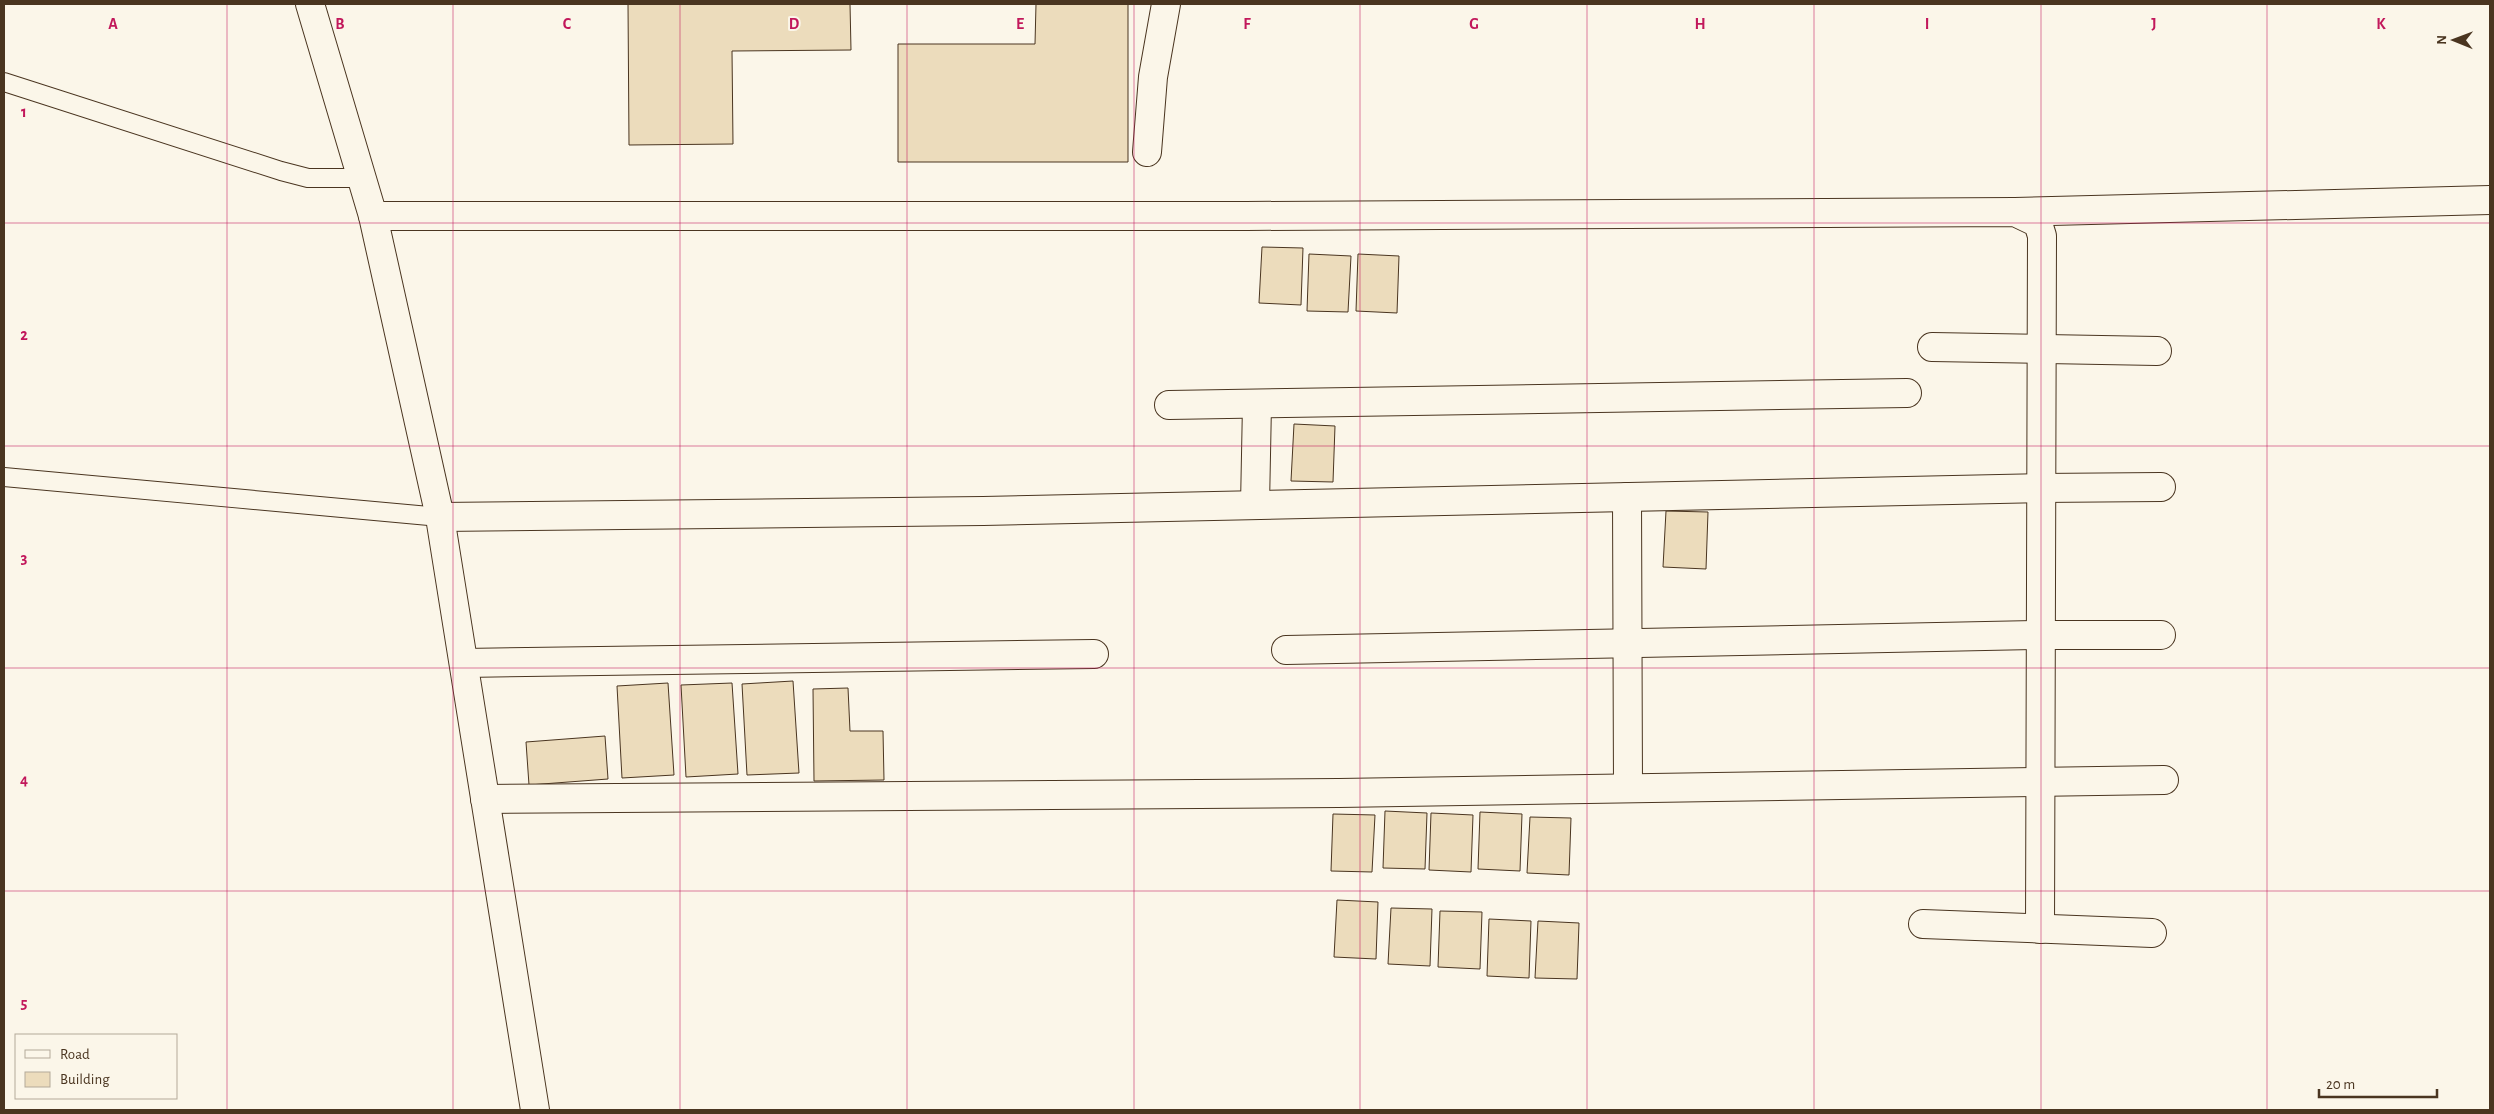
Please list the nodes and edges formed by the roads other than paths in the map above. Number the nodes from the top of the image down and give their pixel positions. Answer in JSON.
{"nodes":[{"id":1,"x":310,"y":4,"type":"edge"},
{"id":2,"x":1166,"y":4,"type":"edge"},
{"id":3,"x":4,"y":82,"type":"edge"},
{"id":4,"x":1147,"y":152,"type":"dead end"},
{"id":5,"x":362,"y":178,"type":"junction"},
{"id":6,"x":2490,"y":200,"type":"edge"},
{"id":7,"x":2015,"y":212,"type":"junction"},
{"id":8,"x":373,"y":216,"type":"junction"},
{"id":9,"x":1932,"y":347,"type":"dead end"},
{"id":10,"x":2041,"y":349,"type":"junction"},
{"id":11,"x":2157,"y":351,"type":"dead end"},
{"id":12,"x":1907,"y":393,"type":"dead end"},
{"id":13,"x":1257,"y":404,"type":"junction"},
{"id":14,"x":1169,"y":405,"type":"dead end"},
{"id":15,"x":4,"y":477,"type":"edge"},
{"id":16,"x":2161,"y":487,"type":"dead end"},
{"id":17,"x":2040,"y":488,"type":"junction"},
{"id":18,"x":1627,"y":496,"type":"junction"},
{"id":19,"x":1255,"y":505,"type":"junction"},
{"id":20,"x":440,"y":517,"type":"junction"},
{"id":21,"x":2040,"y":635,"type":"junction"},
{"id":22,"x":2161,"y":635,"type":"dead end"},
{"id":23,"x":1627,"y":643,"type":"junction"},
{"id":24,"x":1286,"y":650,"type":"dead end"},
{"id":25,"x":1094,"y":654,"type":"dead end"},
{"id":26,"x":464,"y":663,"type":"junction"},
{"id":27,"x":2040,"y":780,"type":"junction"},
{"id":28,"x":2164,"y":780,"type":"dead end"},
{"id":29,"x":1628,"y":788,"type":"junction"},
{"id":30,"x":485,"y":799,"type":"junction"},
{"id":31,"x":1924,"y":924,"type":"dead end"},
{"id":32,"x":2040,"y":929,"type":"junction"},
{"id":33,"x":2152,"y":933,"type":"dead end"},
{"id":34,"x":535,"y":1110,"type":"edge"}],
"edges":[{"from":1,"to":5,"type":"street"},
{"from":2,"to":4,"type":"street"},
{"from":3,"to":5,"type":"lane"},
{"from":5,"to":8,"type":"street"},
{"from":6,"to":7,"type":"street"},
{"from":7,"to":8,"type":"street"},
{"from":7,"to":10,"type":"street"},
{"from":8,"to":20,"type":"street"},
{"from":9,"to":10,"type":"street"},
{"from":10,"to":11,"type":"street"},
{"from":10,"to":17,"type":"street"},
{"from":12,"to":13,"type":"street"},
{"from":13,"to":14,"type":"street"},
{"from":13,"to":19,"type":"street"},
{"from":15,"to":20,"type":"lane"},
{"from":16,"to":17,"type":"street"},
{"from":17,"to":18,"type":"street"},
{"from":17,"to":21,"type":"street"},
{"from":18,"to":19,"type":"street"},
{"from":18,"to":23,"type":"street"},
{"from":19,"to":20,"type":"street"},
{"from":20,"to":26,"type":"street"},
{"from":21,"to":22,"type":"street"},
{"from":21,"to":23,"type":"street"},
{"from":21,"to":27,"type":"street"},
{"from":23,"to":24,"type":"street"},
{"from":23,"to":29,"type":"street"},
{"from":25,"to":26,"type":"street"},
{"from":26,"to":30,"type":"street"},
{"from":27,"to":28,"type":"street"},
{"from":27,"to":29,"type":"street"},
{"from":27,"to":32,"type":"street"},
{"from":29,"to":30,"type":"street"},
{"from":30,"to":34,"type":"street"},
{"from":31,"to":32,"type":"street"},
{"from":32,"to":33,"type":"street"}]}
